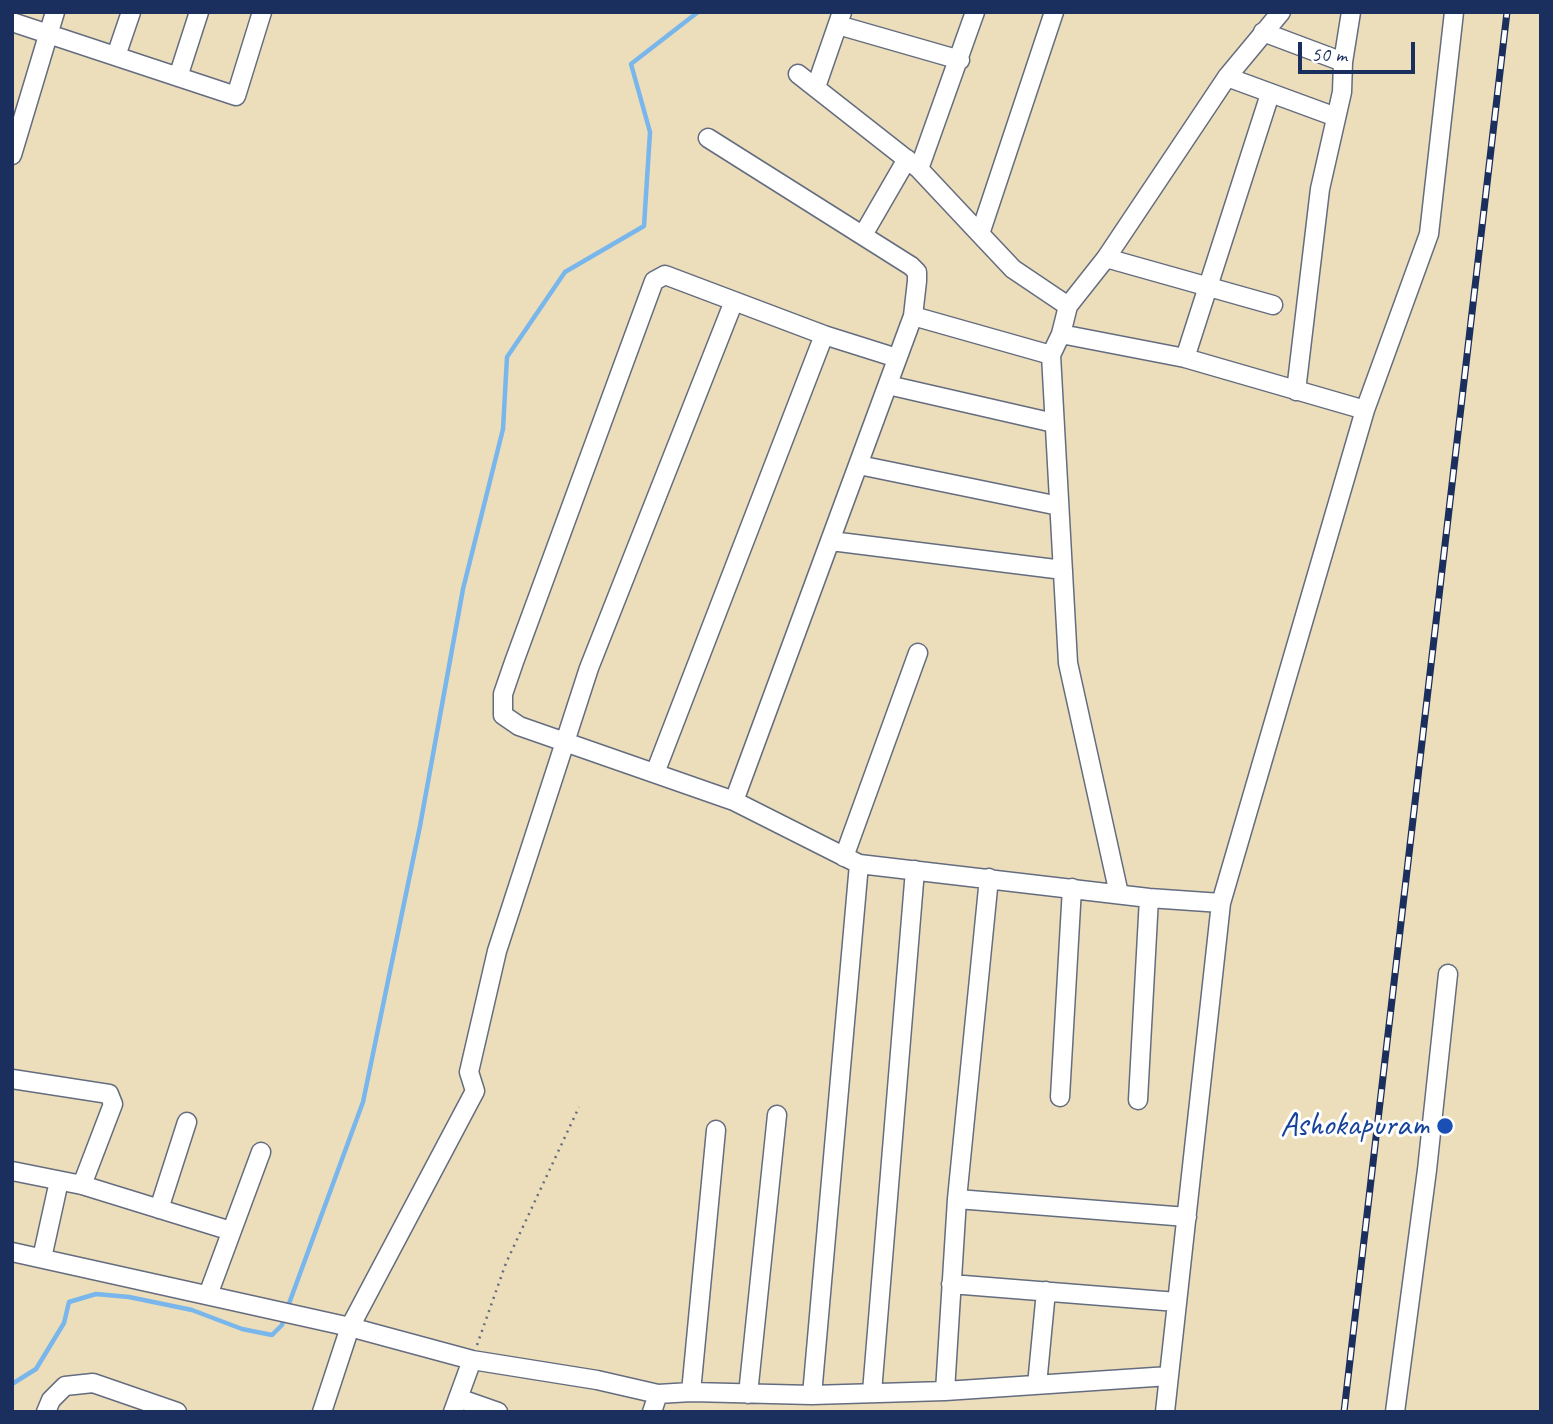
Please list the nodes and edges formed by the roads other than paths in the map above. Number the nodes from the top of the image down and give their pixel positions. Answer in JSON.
{"nodes":[{"id":1,"x":55,"y":12,"type":"edge"},
{"id":2,"x":131,"y":12,"type":"edge"},
{"id":3,"x":199,"y":12,"type":"edge"},
{"id":4,"x":262,"y":12,"type":"edge"},
{"id":5,"x":975,"y":12,"type":"edge"},
{"id":6,"x":1054,"y":12,"type":"edge"},
{"id":7,"x":1281,"y":12,"type":"edge"},
{"id":8,"x":1351,"y":12,"type":"edge"},
{"id":9,"x":1454,"y":12,"type":"edge"},
{"id":10,"x":840,"y":19,"type":"edge"},
{"id":11,"x":12,"y":22,"type":"edge"},
{"id":12,"x":1263,"y":32,"type":"junction"},
{"id":13,"x":47,"y":34,"type":"junction"},
{"id":14,"x":116,"y":56,"type":"junction"},
{"id":15,"x":960,"y":60,"type":"junction"},
{"id":16,"x":1343,"y":62,"type":"junction"},
{"id":17,"x":797,"y":74,"type":"dead end"},
{"id":18,"x":178,"y":77,"type":"junction"},
{"id":19,"x":1227,"y":77,"type":"junction"},
{"id":20,"x":816,"y":87,"type":"junction"},
{"id":21,"x":1270,"y":94,"type":"junction"},
{"id":22,"x":1336,"y":117,"type":"junction"},
{"id":23,"x":708,"y":138,"type":"dead end"},
{"id":24,"x":12,"y":155,"type":"edge"},
{"id":25,"x":913,"y":164,"type":"junction"},
{"id":26,"x":980,"y":234,"type":"junction"},
{"id":27,"x":863,"y":235,"type":"junction"},
{"id":28,"x":1106,"y":258,"type":"junction"},
{"id":29,"x":1207,"y":286,"type":"junction"},
{"id":30,"x":734,"y":301,"type":"junction"},
{"id":31,"x":1273,"y":305,"type":"dead end"},
{"id":32,"x":1068,"y":306,"type":"junction"},
{"id":33,"x":913,"y":316,"type":"junction"},
{"id":34,"x":1061,"y":334,"type":"junction"},
{"id":35,"x":824,"y":335,"type":"junction"},
{"id":36,"x":1051,"y":355,"type":"junction"},
{"id":37,"x":897,"y":358,"type":"junction"},
{"id":38,"x":1185,"y":358,"type":"junction"},
{"id":39,"x":888,"y":385,"type":"junction"},
{"id":40,"x":1296,"y":391,"type":"junction"},
{"id":41,"x":1365,"y":410,"type":"junction"},
{"id":42,"x":1054,"y":424,"type":"junction"},
{"id":43,"x":859,"y":465,"type":"junction"},
{"id":44,"x":1059,"y":506,"type":"junction"},
{"id":45,"x":831,"y":541,"type":"junction"},
{"id":46,"x":1063,"y":569,"type":"junction"},
{"id":47,"x":918,"y":653,"type":"dead end"},
{"id":48,"x":565,"y":742,"type":"junction"},
{"id":49,"x":655,"y":773,"type":"junction"},
{"id":50,"x":734,"y":801,"type":"junction"},
{"id":51,"x":852,"y":861,"type":"junction"},
{"id":52,"x":915,"y":870,"type":"junction"},
{"id":53,"x":989,"y":878,"type":"junction"},
{"id":54,"x":1072,"y":888,"type":"junction"},
{"id":55,"x":1119,"y":894,"type":"junction"},
{"id":56,"x":1149,"y":898,"type":"junction"},
{"id":57,"x":1221,"y":903,"type":"junction"},
{"id":58,"x":1448,"y":974,"type":"dead end"},
{"id":59,"x":12,"y":1079,"type":"edge"},
{"id":60,"x":1060,"y":1097,"type":"dead end"},
{"id":61,"x":1138,"y":1100,"type":"dead end"},
{"id":62,"x":777,"y":1115,"type":"dead end"},
{"id":63,"x":187,"y":1122,"type":"dead end"},
{"id":64,"x":716,"y":1130,"type":"dead end"},
{"id":65,"x":261,"y":1152,"type":"dead end"},
{"id":66,"x":12,"y":1171,"type":"edge"},
{"id":67,"x":60,"y":1181,"type":"junction"},
{"id":68,"x":82,"y":1185,"type":"junction"},
{"id":69,"x":957,"y":1199,"type":"junction"},
{"id":70,"x":159,"y":1209,"type":"junction"},
{"id":71,"x":1187,"y":1217,"type":"junction"},
{"id":72,"x":231,"y":1230,"type":"junction"},
{"id":73,"x":12,"y":1252,"type":"edge"},
{"id":74,"x":42,"y":1258,"type":"junction"},
{"id":75,"x":951,"y":1284,"type":"junction"},
{"id":76,"x":1046,"y":1292,"type":"junction"},
{"id":77,"x":208,"y":1294,"type":"junction"},
{"id":78,"x":1177,"y":1302,"type":"junction"},
{"id":79,"x":349,"y":1327,"type":"junction"},
{"id":80,"x":472,"y":1360,"type":"junction"},
{"id":81,"x":1168,"y":1376,"type":"junction"},
{"id":82,"x":1037,"y":1385,"type":"junction"},
{"id":83,"x":945,"y":1391,"type":"junction"},
{"id":84,"x":691,"y":1392,"type":"junction"},
{"id":85,"x":872,"y":1392,"type":"junction"},
{"id":86,"x":657,"y":1394,"type":"junction"},
{"id":87,"x":748,"y":1394,"type":"junction"},
{"id":88,"x":812,"y":1395,"type":"junction"},
{"id":89,"x":129,"y":1404,"type":"edge"},
{"id":90,"x":455,"y":1405,"type":"edge"},
{"id":91,"x":46,"y":1412,"type":"edge"},
{"id":92,"x":177,"y":1412,"type":"edge"},
{"id":93,"x":322,"y":1412,"type":"edge"},
{"id":94,"x":498,"y":1412,"type":"edge"},
{"id":95,"x":652,"y":1412,"type":"edge"},
{"id":96,"x":1165,"y":1412,"type":"edge"},
{"id":97,"x":1395,"y":1412,"type":"edge"}],
"edges":[{"from":1,"to":13,"type":"street"},
{"from":2,"to":14,"type":"street"},
{"from":3,"to":18,"type":"street"},
{"from":4,"to":18,"type":"street"},
{"from":5,"to":15,"type":"street"},
{"from":6,"to":26,"type":"street"},
{"from":7,"to":12,"type":"street"},
{"from":8,"to":16,"type":"street"},
{"from":9,"to":41,"type":"street"},
{"from":10,"to":15,"type":"street"},
{"from":10,"to":20,"type":"street"},
{"from":11,"to":13,"type":"street"},
{"from":12,"to":16,"type":"street"},
{"from":12,"to":19,"type":"street"},
{"from":13,"to":14,"type":"street"},
{"from":13,"to":24,"type":"street"},
{"from":14,"to":18,"type":"street"},
{"from":15,"to":25,"type":"street"},
{"from":16,"to":22,"type":"street"},
{"from":17,"to":20,"type":"street"},
{"from":19,"to":21,"type":"street"},
{"from":19,"to":28,"type":"street"},
{"from":20,"to":25,"type":"street"},
{"from":21,"to":22,"type":"street"},
{"from":21,"to":29,"type":"street"},
{"from":22,"to":40,"type":"street"},
{"from":23,"to":27,"type":"street"},
{"from":25,"to":26,"type":"street"},
{"from":25,"to":27,"type":"street"},
{"from":26,"to":32,"type":"street"},
{"from":27,"to":33,"type":"street"},
{"from":28,"to":29,"type":"street"},
{"from":28,"to":32,"type":"street"},
{"from":29,"to":31,"type":"street"},
{"from":29,"to":38,"type":"street"},
{"from":30,"to":35,"type":"street"},
{"from":30,"to":48,"type":"street"},
{"from":30,"to":48,"type":"street"},
{"from":32,"to":34,"type":"street"},
{"from":33,"to":36,"type":"street"},
{"from":33,"to":37,"type":"street"},
{"from":34,"to":36,"type":"street"},
{"from":34,"to":38,"type":"street"},
{"from":35,"to":37,"type":"street"},
{"from":35,"to":49,"type":"street"},
{"from":36,"to":42,"type":"street"},
{"from":37,"to":39,"type":"street"},
{"from":38,"to":40,"type":"street"},
{"from":39,"to":42,"type":"street"},
{"from":39,"to":43,"type":"street"},
{"from":40,"to":41,"type":"street"},
{"from":41,"to":57,"type":"street"},
{"from":42,"to":44,"type":"street"},
{"from":43,"to":44,"type":"street"},
{"from":43,"to":45,"type":"street"},
{"from":44,"to":46,"type":"street"},
{"from":45,"to":46,"type":"street"},
{"from":45,"to":50,"type":"street"},
{"from":46,"to":55,"type":"street"},
{"from":47,"to":51,"type":"street"},
{"from":48,"to":49,"type":"street"},
{"from":48,"to":79,"type":"street"},
{"from":49,"to":50,"type":"street"},
{"from":50,"to":51,"type":"street"},
{"from":51,"to":52,"type":"street"},
{"from":51,"to":88,"type":"street"},
{"from":52,"to":53,"type":"street"},
{"from":52,"to":85,"type":"street"},
{"from":53,"to":54,"type":"street"},
{"from":53,"to":69,"type":"street"},
{"from":54,"to":55,"type":"street"},
{"from":54,"to":60,"type":"street"},
{"from":55,"to":56,"type":"street"},
{"from":56,"to":57,"type":"street"},
{"from":56,"to":61,"type":"street"},
{"from":57,"to":71,"type":"street"},
{"from":58,"to":97,"type":"street"},
{"from":59,"to":68,"type":"street"},
{"from":62,"to":87,"type":"street"},
{"from":63,"to":70,"type":"street"},
{"from":64,"to":84,"type":"street"},
{"from":65,"to":72,"type":"street"},
{"from":66,"to":67,"type":"street"},
{"from":67,"to":68,"type":"street"},
{"from":67,"to":74,"type":"street"},
{"from":68,"to":70,"type":"street"},
{"from":69,"to":71,"type":"street"},
{"from":69,"to":75,"type":"street"},
{"from":70,"to":72,"type":"street"},
{"from":71,"to":78,"type":"street"},
{"from":72,"to":77,"type":"street"},
{"from":73,"to":74,"type":"street"},
{"from":74,"to":77,"type":"street"},
{"from":75,"to":76,"type":"street"},
{"from":75,"to":83,"type":"street"},
{"from":76,"to":78,"type":"street"},
{"from":76,"to":82,"type":"street"},
{"from":77,"to":79,"type":"street"},
{"from":78,"to":81,"type":"street"},
{"from":79,"to":80,"type":"street"},
{"from":79,"to":93,"type":"street"},
{"from":80,"to":86,"type":"street"},
{"from":80,"to":90,"type":"street"},
{"from":81,"to":82,"type":"street"},
{"from":81,"to":96,"type":"street"},
{"from":82,"to":83,"type":"street"},
{"from":83,"to":85,"type":"street"},
{"from":84,"to":86,"type":"street"},
{"from":84,"to":87,"type":"street"},
{"from":85,"to":88,"type":"street"},
{"from":86,"to":95,"type":"street"},
{"from":87,"to":88,"type":"street"},
{"from":89,"to":91,"type":"street"},
{"from":89,"to":92,"type":"street"},
{"from":90,"to":94,"type":"street"}]}
